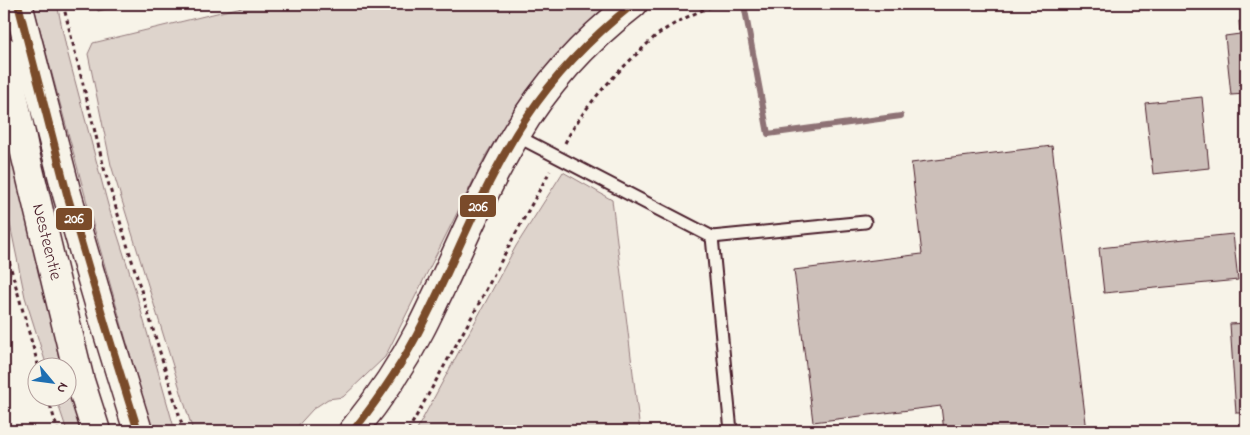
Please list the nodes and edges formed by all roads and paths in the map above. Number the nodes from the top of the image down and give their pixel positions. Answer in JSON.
{"nodes":[{"id":1,"x":18,"y":4,"type":"edge"},
{"id":2,"x":63,"y":4,"type":"edge"},
{"id":3,"x":632,"y":4,"type":"edge"},
{"id":4,"x":719,"y":4,"type":"edge"},
{"id":5,"x":4,"y":50,"type":"edge"},
{"id":6,"x":515,"y":135,"type":"junction"},
{"id":7,"x":558,"y":157,"type":"junction"},
{"id":8,"x":865,"y":222,"type":"dead end"},
{"id":9,"x":712,"y":237,"type":"junction"},
{"id":10,"x":4,"y":238,"type":"edge"},
{"id":11,"x":35,"y":358,"type":"edge"},
{"id":12,"x":51,"y":408,"type":"edge"},
{"id":13,"x":58,"y":431,"type":"edge"},
{"id":14,"x":96,"y":431,"type":"edge"},
{"id":15,"x":138,"y":431,"type":"edge"},
{"id":16,"x":184,"y":431,"type":"edge"},
{"id":17,"x":353,"y":431,"type":"edge"},
{"id":18,"x":408,"y":431,"type":"edge"},
{"id":19,"x":731,"y":431,"type":"edge"}],
"edges":[{"from":1,"to":15,"type":"main road","name":"Nesteentie"},
{"from":2,"to":16,"type":"path"},
{"from":3,"to":6,"type":"main road"},
{"from":4,"to":7,"type":"path"},
{"from":5,"to":14,"type":"main road","name":"Nesteentie"},
{"from":6,"to":7,"type":"lane"},
{"from":6,"to":17,"type":"main road"},
{"from":7,"to":9,"type":"lane"},
{"from":7,"to":18,"type":"path"},
{"from":8,"to":9,"type":"lane"},
{"from":9,"to":19,"type":"lane"},
{"from":10,"to":11,"type":"path"},
{"from":12,"to":13,"type":"path"}]}
